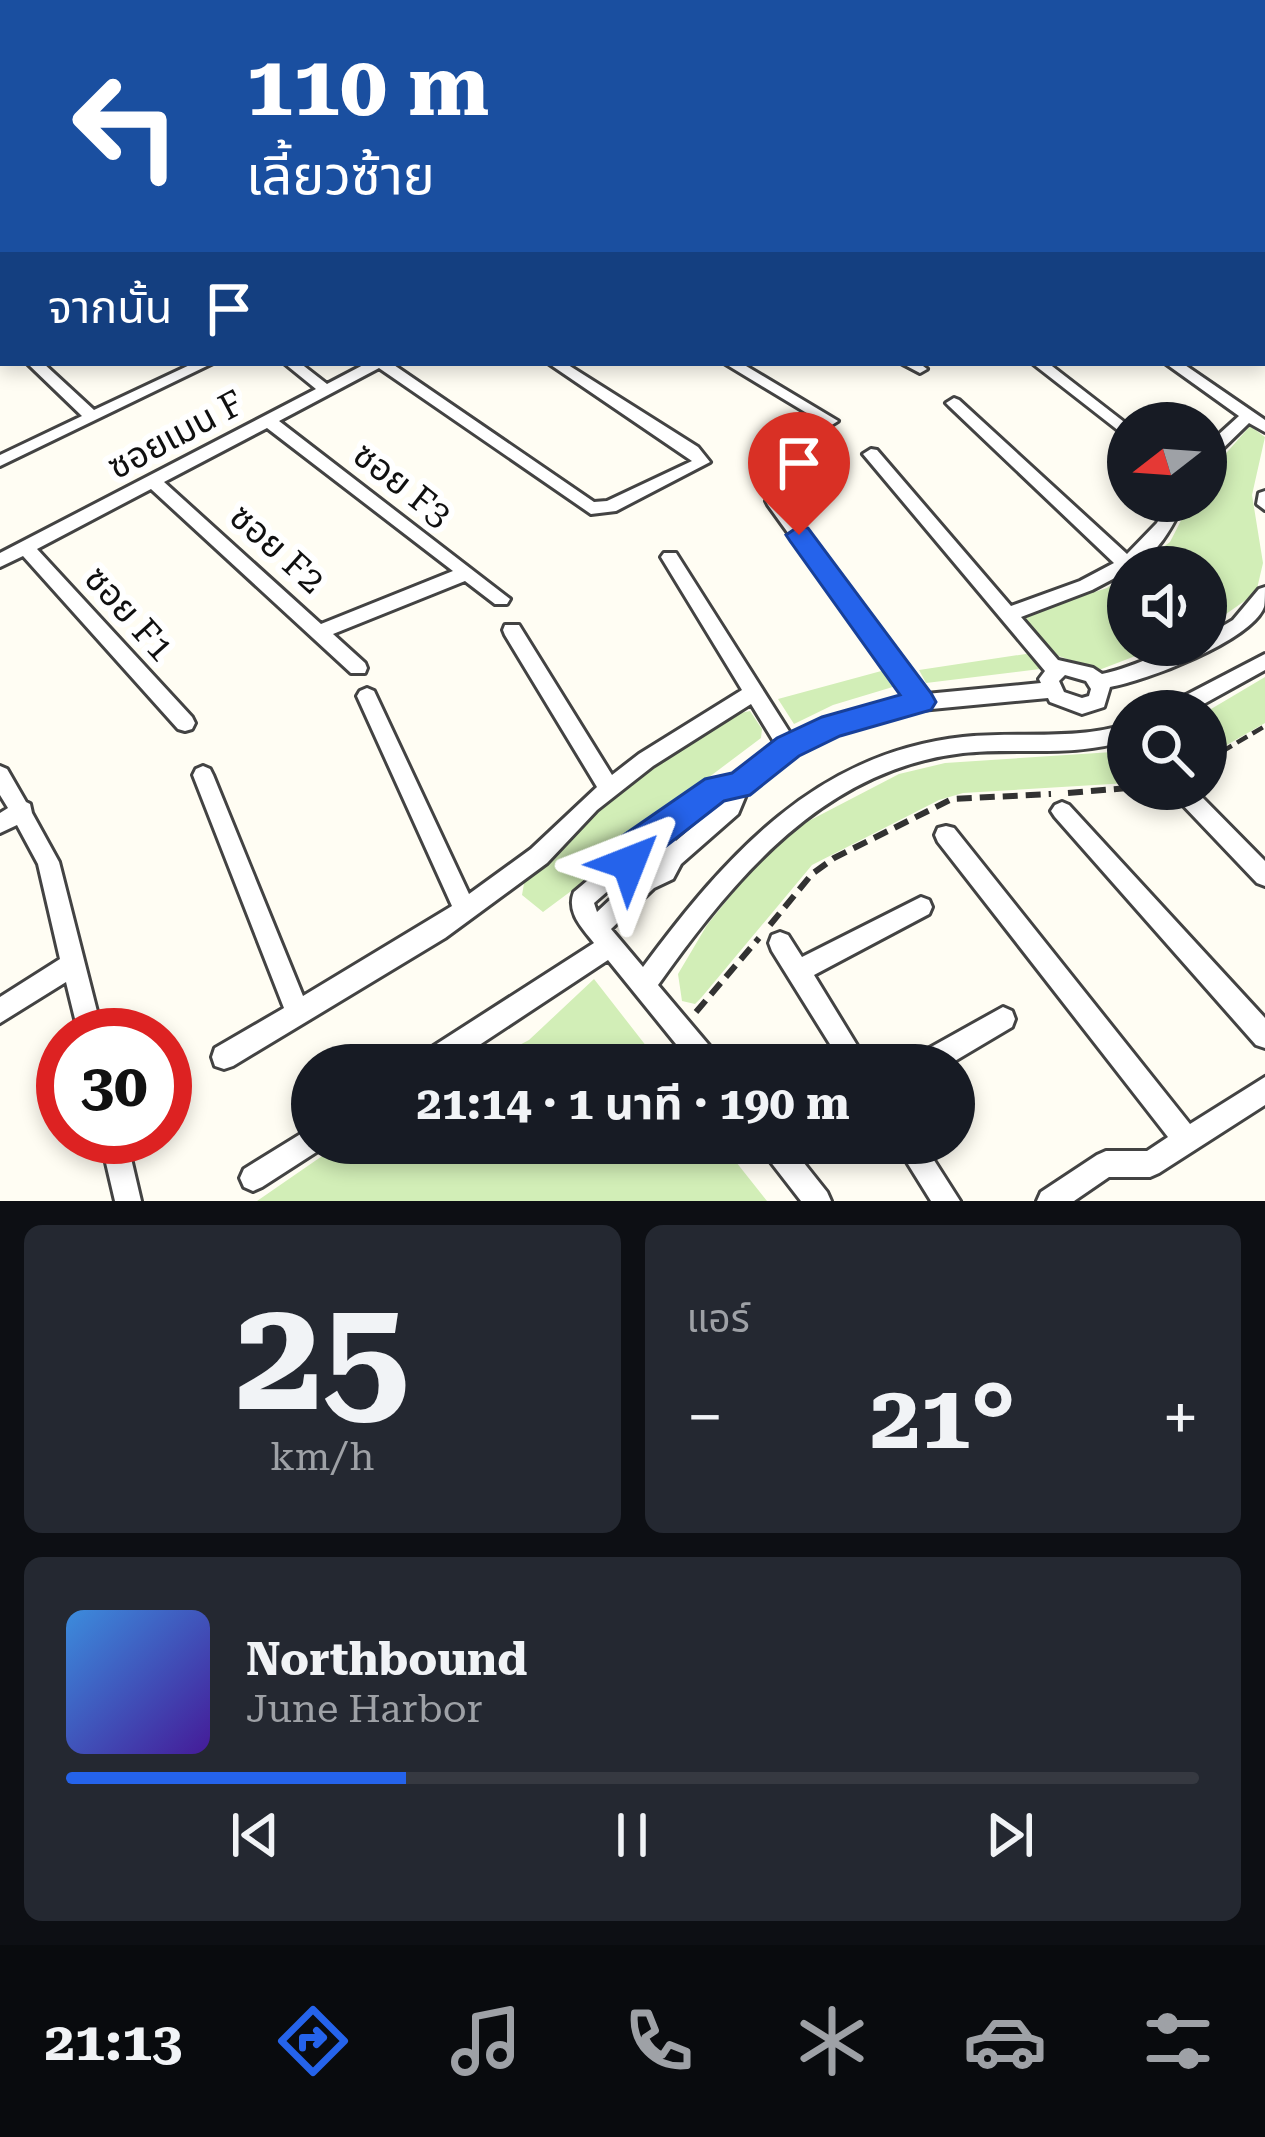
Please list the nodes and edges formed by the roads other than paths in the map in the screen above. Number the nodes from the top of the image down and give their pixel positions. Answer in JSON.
{"nodes":[{"id":1,"x":37,"y":366,"type":"edge"},
{"id":2,"x":200,"y":366,"type":"edge"},
{"id":3,"x":295,"y":366,"type":"edge"},
{"id":4,"x":374,"y":366,"type":"edge"},
{"id":5,"x":384,"y":366,"type":"edge"},
{"id":6,"x":560,"y":366,"type":"edge"},
{"id":7,"x":736,"y":366,"type":"edge"},
{"id":8,"x":1043,"y":366,"type":"edge"},
{"id":9,"x":1176,"y":366,"type":"edge"},
{"id":10,"x":325,"y":389,"type":"junction"},
{"id":11,"x":954,"y":403,"type":"dead end"},
{"id":12,"x":1107,"y":416,"type":"edge"},
{"id":13,"x":1248,"y":416,"type":"junction"},
{"id":14,"x":92,"y":417,"type":"junction"},
{"id":15,"x":267,"y":420,"type":"junction"},
{"id":16,"x":830,"y":421,"type":"dead end"},
{"id":17,"x":1265,"y":428,"type":"edge"},
{"id":18,"x":1227,"y":436,"type":"edge"},
{"id":19,"x":871,"y":454,"type":"dead end"},
{"id":20,"x":0,"y":461,"type":"edge"},
{"id":21,"x":152,"y":480,"type":"junction"},
{"id":22,"x":774,"y":501,"type":"dead end"},
{"id":23,"x":1169,"y":522,"type":"edge"},
{"id":24,"x":1107,"y":546,"type":"edge"},
{"id":25,"x":1148,"y":546,"type":"edge"},
{"id":26,"x":25,"y":547,"type":"junction"},
{"id":27,"x":670,"y":557,"type":"dead end"},
{"id":28,"x":0,"y":561,"type":"edge"},
{"id":29,"x":1107,"y":573,"type":"edge"},
{"id":30,"x":464,"y":574,"type":"junction"},
{"id":31,"x":1265,"y":594,"type":"edge"},
{"id":32,"x":501,"y":598,"type":"dead end"},
{"id":33,"x":1011,"y":613,"type":"junction"},
{"id":34,"x":512,"y":630,"type":"dead end"},
{"id":35,"x":322,"y":631,"type":"junction"},
{"id":36,"x":1227,"y":633,"type":"edge"},
{"id":37,"x":1265,"y":661,"type":"edge"},
{"id":38,"x":1152,"y":666,"type":"edge"},
{"id":39,"x":358,"y":668,"type":"dead end"},
{"id":40,"x":1053,"y":680,"type":"junction"},
{"id":41,"x":1098,"y":682,"type":"junction"},
{"id":42,"x":1212,"y":690,"type":"edge"},
{"id":43,"x":751,"y":694,"type":"junction"},
{"id":44,"x":368,"y":696,"type":"dead end"},
{"id":45,"x":921,"y":702,"type":"junction"},
{"id":46,"x":185,"y":724,"type":"dead end"},
{"id":47,"x":1107,"y":737,"type":"edge"},
{"id":48,"x":788,"y":747,"type":"junction"},
{"id":49,"x":0,"y":775,"type":"edge"},
{"id":50,"x":202,"y":775,"type":"dead end"},
{"id":51,"x":739,"y":785,"type":"junction"},
{"id":52,"x":609,"y":789,"type":"junction"},
{"id":53,"x":23,"y":810,"type":"junction"},
{"id":54,"x":1201,"y":810,"type":"edge"},
{"id":55,"x":1062,"y":812,"type":"dead end"},
{"id":56,"x":0,"y":824,"type":"edge"},
{"id":57,"x":946,"y":835,"type":"dead end"},
{"id":58,"x":653,"y":837,"type":"junction"},
{"id":59,"x":673,"y":857,"type":"junction"},
{"id":60,"x":629,"y":859,"type":"junction"},
{"id":61,"x":1265,"y":876,"type":"edge"},
{"id":62,"x":650,"y":877,"type":"junction"},
{"id":63,"x":921,"y":907,"type":"dead end"},
{"id":64,"x":465,"y":910,"type":"junction"},
{"id":65,"x":604,"y":936,"type":"junction"},
{"id":66,"x":780,"y":943,"type":"dead end"},
{"id":67,"x":74,"y":963,"type":"junction"},
{"id":68,"x":798,"y":971,"type":"junction"},
{"id":69,"x":644,"y":985,"type":"junction"},
{"id":70,"x":85,"y":1008,"type":"edge"},
{"id":71,"x":0,"y":1011,"type":"edge"},
{"id":72,"x":298,"y":1012,"type":"junction"},
{"id":73,"x":1004,"y":1019,"type":"dead end"},
{"id":74,"x":1265,"y":1036,"type":"edge"},
{"id":75,"x":456,"y":1044,"type":"edge"},
{"id":76,"x":692,"y":1044,"type":"edge"},
{"id":77,"x":844,"y":1044,"type":"edge"},
{"id":78,"x":961,"y":1044,"type":"edge"},
{"id":79,"x":224,"y":1057,"type":"dead end"},
{"id":80,"x":1265,"y":1090,"type":"edge"},
{"id":81,"x":1187,"y":1141,"type":"junction"},
{"id":82,"x":291,"y":1154,"type":"edge"},
{"id":83,"x":119,"y":1164,"type":"edge"},
{"id":84,"x":789,"y":1164,"type":"edge"},
{"id":85,"x":922,"y":1164,"type":"edge"},
{"id":86,"x":253,"y":1178,"type":"dead end"},
{"id":87,"x":128,"y":1201,"type":"edge"},
{"id":88,"x":818,"y":1201,"type":"edge"},
{"id":89,"x":947,"y":1201,"type":"edge"},
{"id":90,"x":1050,"y":1201,"type":"edge"}],
"edges":[{"from":1,"to":14,"type":"street"},
{"from":2,"to":14,"type":"street"},
{"from":3,"to":10,"type":"street"},
{"from":4,"to":10,"type":"street","name":"ซอยเมน F"},
{"from":5,"to":6,"type":"street"},
{"from":7,"to":16,"type":"street"},
{"from":8,"to":12,"type":"street"},
{"from":9,"to":13,"type":"street"},
{"from":10,"to":15,"type":"street","name":"ซอยเมน F"},
{"from":11,"to":24,"type":"street"},
{"from":13,"to":17,"type":"street"},
{"from":13,"to":18,"type":"street"},
{"from":14,"to":20,"type":"street"},
{"from":15,"to":21,"type":"street","name":"ซอยเมน F"},
{"from":15,"to":30,"type":"street","name":"ซอย F3"},
{"from":19,"to":33,"type":"street"},
{"from":21,"to":26,"type":"street","name":"ซอยเมน F"},
{"from":21,"to":35,"type":"street","name":"ซอย F2"},
{"from":22,"to":45,"type":"street"},
{"from":23,"to":25,"type":"street"},
{"from":26,"to":28,"type":"street","name":"ซอยเมน F"},
{"from":26,"to":46,"type":"street","name":"ซอย F1"},
{"from":27,"to":43,"type":"street"},
{"from":29,"to":33,"type":"street"},
{"from":30,"to":32,"type":"street","name":"ซอย F3"},
{"from":30,"to":35,"type":"street"},
{"from":31,"to":36,"type":"street"},
{"from":33,"to":40,"type":"street"},
{"from":34,"to":52,"type":"street"},
{"from":35,"to":39,"type":"street","name":"ซอย F2"},
{"from":37,"to":42,"type":"street"},
{"from":38,"to":41,"type":"street"},
{"from":40,"to":41,"type":"street"},
{"from":40,"to":41,"type":"street"},
{"from":40,"to":45,"type":"street"},
{"from":43,"to":48,"type":"street"},
{"from":43,"to":52,"type":"street"},
{"from":44,"to":64,"type":"street"},
{"from":45,"to":48,"type":"street"},
{"from":47,"to":69,"type":"street"},
{"from":48,"to":51,"type":"street"},
{"from":49,"to":53,"type":"street"},
{"from":50,"to":72,"type":"street"},
{"from":51,"to":58,"type":"street"},
{"from":51,"to":59,"type":"street"},
{"from":52,"to":64,"type":"street"},
{"from":53,"to":56,"type":"street"},
{"from":53,"to":67,"type":"street"},
{"from":54,"to":61,"type":"street"},
{"from":55,"to":74,"type":"street"},
{"from":57,"to":81,"type":"street"},
{"from":58,"to":59,"type":"street"},
{"from":58,"to":60,"type":"street"},
{"from":59,"to":62,"type":"street"},
{"from":60,"to":62,"type":"street"},
{"from":60,"to":65,"type":"street"},
{"from":62,"to":65,"type":"street"},
{"from":63,"to":68,"type":"street"},
{"from":64,"to":72,"type":"street"},
{"from":65,"to":69,"type":"street"},
{"from":65,"to":75,"type":"street"},
{"from":66,"to":68,"type":"street"},
{"from":67,"to":70,"type":"street"},
{"from":67,"to":71,"type":"street"},
{"from":68,"to":77,"type":"street"},
{"from":69,"to":76,"type":"street"},
{"from":72,"to":79,"type":"street"},
{"from":73,"to":78,"type":"street"},
{"from":80,"to":81,"type":"street"},
{"from":81,"to":90,"type":"street"},
{"from":82,"to":86,"type":"street"},
{"from":83,"to":87,"type":"street"},
{"from":84,"to":88,"type":"street"},
{"from":85,"to":89,"type":"street"}]}
